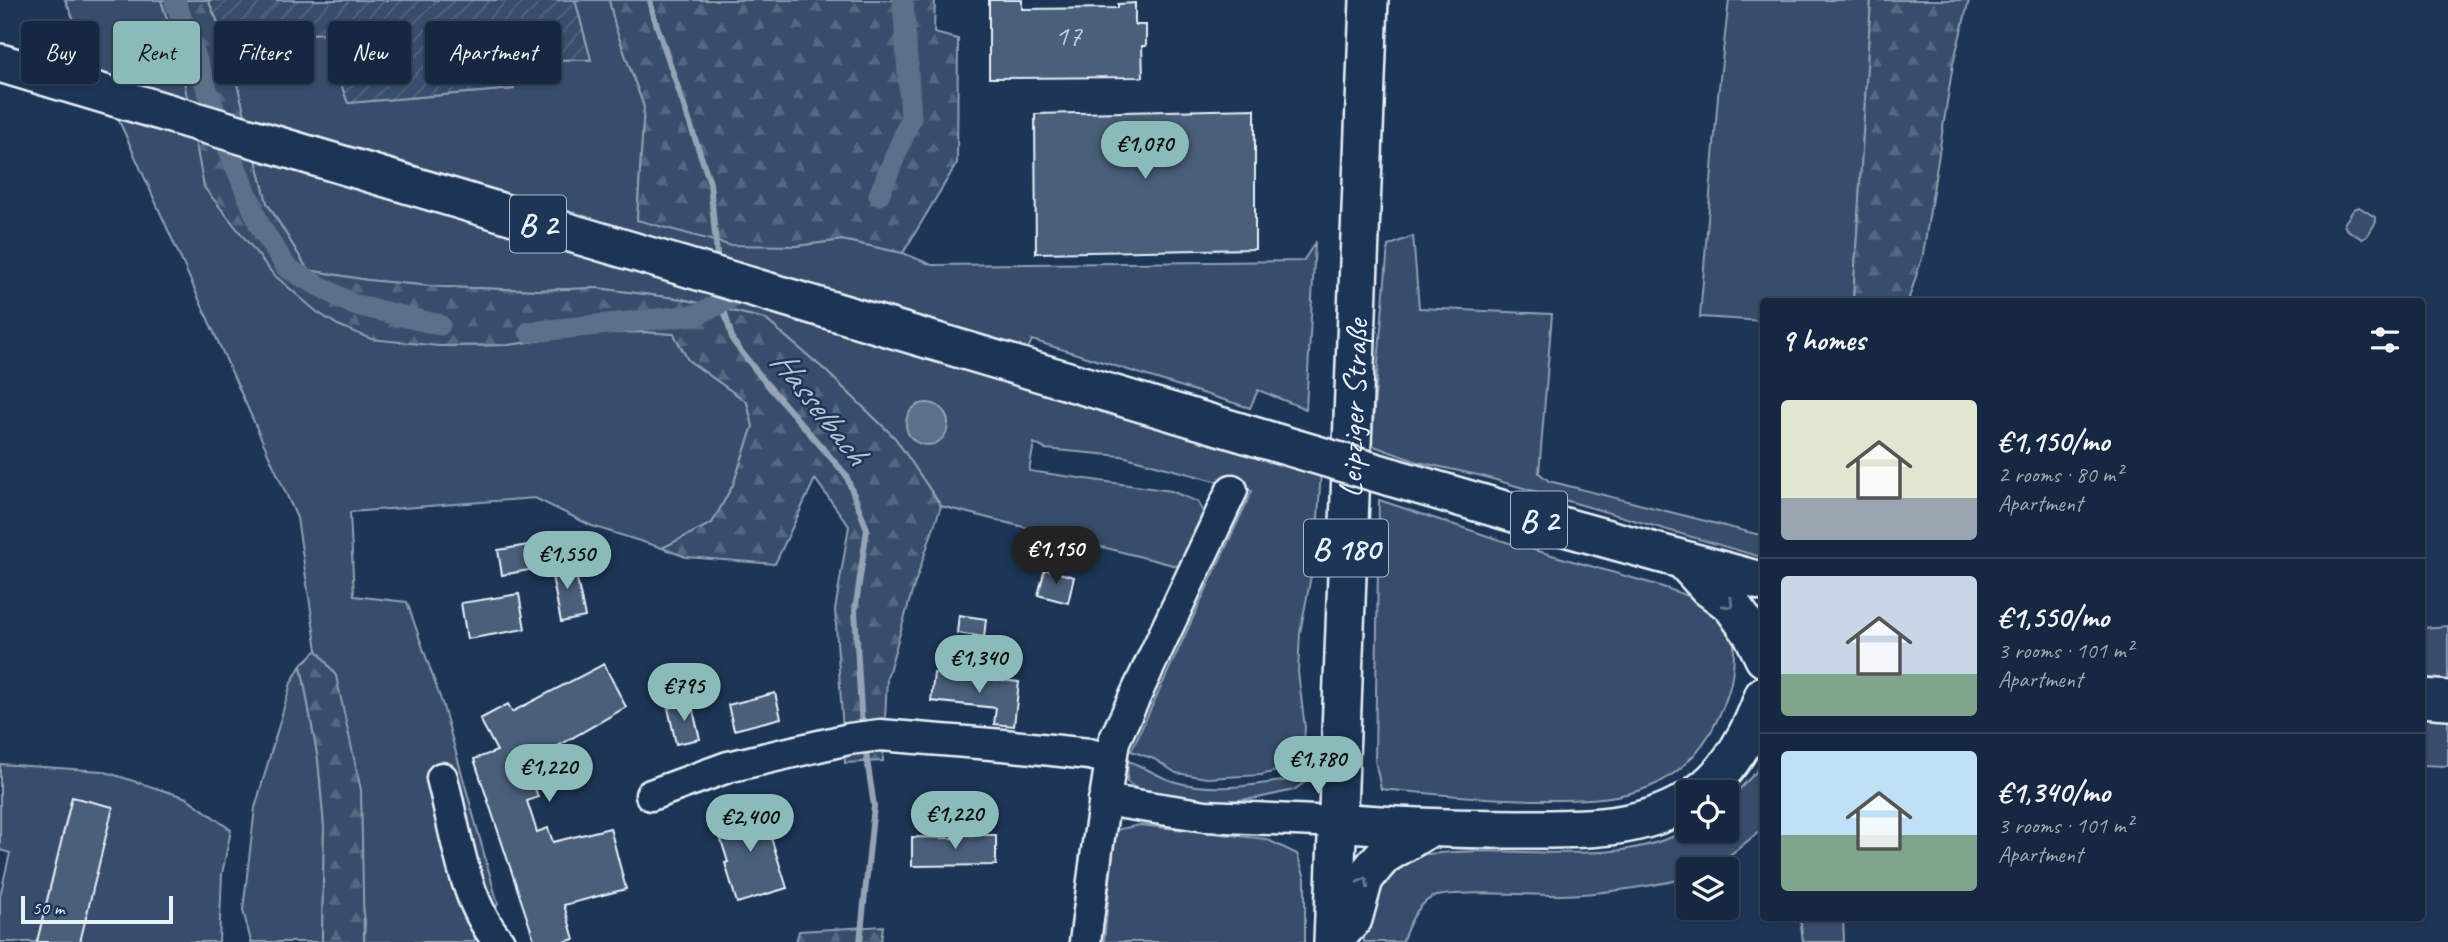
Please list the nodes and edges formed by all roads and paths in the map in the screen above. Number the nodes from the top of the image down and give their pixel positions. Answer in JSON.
{"nodes":[{"id":1,"x":1369,"y":0,"type":"edge"},
{"id":2,"x":0,"y":63,"type":"edge"},
{"id":3,"x":1232,"y":490,"type":"dead end"},
{"id":4,"x":1683,"y":560,"type":"junction"},
{"id":5,"x":1760,"y":581,"type":"edge"},
{"id":6,"x":1760,"y":650,"type":"edge"},
{"id":7,"x":2425,"y":698,"type":"edge"},
{"id":8,"x":2448,"y":700,"type":"edge"},
{"id":9,"x":1760,"y":706,"type":"edge"},
{"id":10,"x":1110,"y":760,"type":"junction"},
{"id":11,"x":443,"y":778,"type":"dead end"},
{"id":12,"x":1715,"y":780,"type":"edge"},
{"id":13,"x":651,"y":794,"type":"dead end"},
{"id":14,"x":1104,"y":800,"type":"junction"},
{"id":15,"x":1676,"y":806,"type":"edge"},
{"id":16,"x":1336,"y":822,"type":"junction"},
{"id":17,"x":1427,"y":829,"type":"junction"},
{"id":18,"x":1333,"y":941,"type":"edge"},
{"id":19,"x":499,"y":942,"type":"edge"},
{"id":20,"x":1085,"y":942,"type":"edge"}],
"edges":[{"from":1,"to":16,"type":"main road","name":"Leipziger Straße","number":"B 180"},
{"from":2,"to":4,"type":"main road","number":"B 2","bridge":true},
{"from":3,"to":10,"type":"street"},
{"from":4,"to":5,"type":"main road","number":"B 2"},
{"from":4,"to":6,"type":"main road","one_way":true},
{"from":7,"to":8,"type":"main road"},
{"from":9,"to":12,"type":"main road"},
{"from":10,"to":13,"type":"street"},
{"from":10,"to":14,"type":"street"},
{"from":11,"to":19,"type":"street"},
{"from":14,"to":16,"type":"street"},
{"from":14,"to":20,"type":"street"},
{"from":15,"to":17,"type":"main road"},
{"from":16,"to":17,"type":"main road"},
{"from":16,"to":18,"type":"main road","name":"Leipziger Straße","number":"B 180"},
{"from":18,"to":17,"type":"main road","one_way":true}]}
